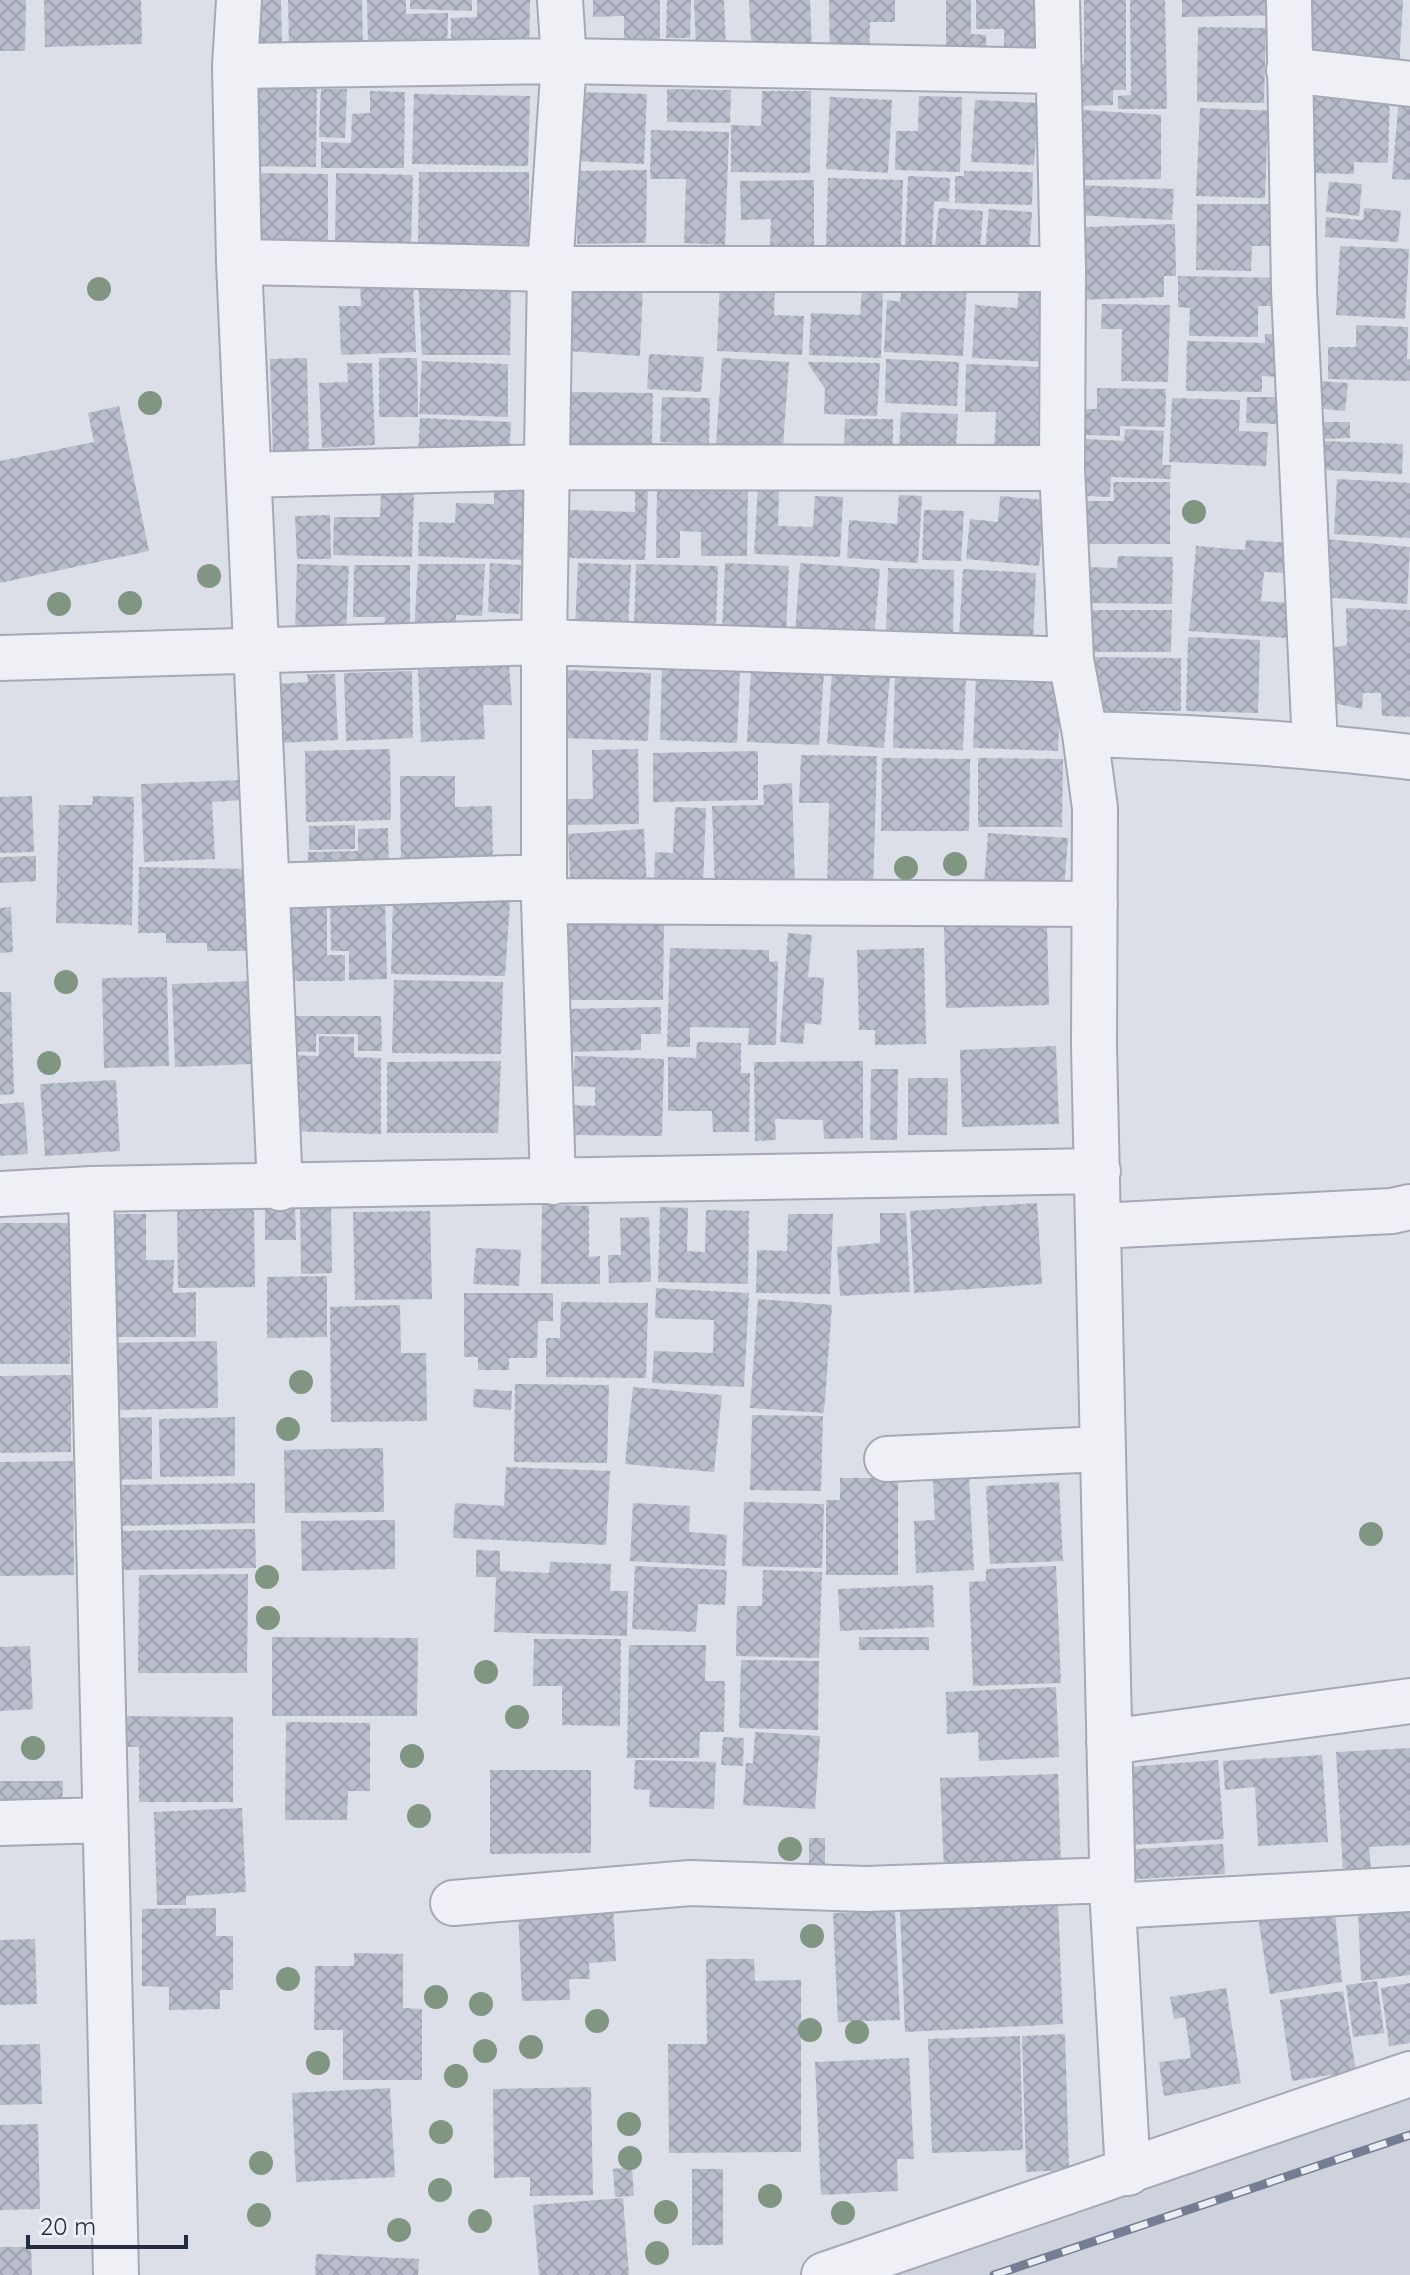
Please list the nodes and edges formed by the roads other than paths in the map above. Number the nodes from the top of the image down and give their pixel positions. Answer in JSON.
{"nodes":[{"id":1,"x":239,"y":0,"type":"edge"},
{"id":2,"x":560,"y":0,"type":"edge"},
{"id":3,"x":1057,"y":0,"type":"edge"},
{"id":4,"x":1289,"y":0,"type":"edge"},
{"id":5,"x":564,"y":61,"type":"junction"},
{"id":6,"x":235,"y":66,"type":"junction"},
{"id":7,"x":1289,"y":70,"type":"junction"},
{"id":8,"x":1057,"y":71,"type":"junction"},
{"id":9,"x":1410,"y":84,"type":"edge"},
{"id":10,"x":239,"y":262,"type":"junction"},
{"id":11,"x":550,"y":269,"type":"junction"},
{"id":12,"x":1063,"y":269,"type":"junction"},
{"id":13,"x":548,"y":467,"type":"junction"},
{"id":14,"x":1062,"y":468,"type":"junction"},
{"id":15,"x":249,"y":475,"type":"junction"},
{"id":16,"x":544,"y":642,"type":"junction"},
{"id":17,"x":258,"y":650,"type":"junction"},
{"id":18,"x":0,"y":658,"type":"edge"},
{"id":19,"x":1071,"y":660,"type":"junction"},
{"id":20,"x":1085,"y":734,"type":"junction"},
{"id":21,"x":1315,"y":745,"type":"junction"},
{"id":22,"x":1410,"y":757,"type":"edge"},
{"id":23,"x":268,"y":886,"type":"junction"},
{"id":24,"x":544,"y":889,"type":"junction"},
{"id":25,"x":1095,"y":904,"type":"junction"},
{"id":26,"x":1098,"y":1171,"type":"junction"},
{"id":27,"x":553,"y":1182,"type":"junction"},
{"id":28,"x":280,"y":1188,"type":"junction"},
{"id":29,"x":91,"y":1189,"type":"junction"},
{"id":30,"x":0,"y":1194,"type":"edge"},
{"id":31,"x":1410,"y":1207,"type":"edge"},
{"id":32,"x":1099,"y":1226,"type":"junction"},
{"id":33,"x":1102,"y":1449,"type":"junction"},
{"id":34,"x":887,"y":1459,"type":"dead end"},
{"id":35,"x":1410,"y":1701,"type":"edge"},
{"id":36,"x":1109,"y":1742,"type":"junction"},
{"id":37,"x":105,"y":1820,"type":"junction"},
{"id":38,"x":0,"y":1823,"type":"edge"},
{"id":39,"x":1410,"y":1889,"type":"edge"},
{"id":40,"x":1112,"y":1893,"type":"junction"},
{"id":41,"x":453,"y":1903,"type":"dead end"},
{"id":42,"x":1410,"y":2074,"type":"edge"},
{"id":43,"x":1128,"y":2173,"type":"junction"},
{"id":44,"x":116,"y":2275,"type":"edge"},
{"id":45,"x":824,"y":2275,"type":"edge"}],
"edges":[{"from":1,"to":6,"type":"street"},
{"from":2,"to":5,"type":"street"},
{"from":3,"to":8,"type":"street"},
{"from":4,"to":7,"type":"street"},
{"from":5,"to":6,"type":"street"},
{"from":5,"to":8,"type":"street"},
{"from":5,"to":11,"type":"street"},
{"from":6,"to":10,"type":"street"},
{"from":7,"to":9,"type":"street"},
{"from":7,"to":21,"type":"street"},
{"from":8,"to":12,"type":"street"},
{"from":10,"to":11,"type":"street"},
{"from":10,"to":15,"type":"street"},
{"from":11,"to":12,"type":"street"},
{"from":11,"to":13,"type":"street"},
{"from":12,"to":14,"type":"street"},
{"from":13,"to":14,"type":"street"},
{"from":13,"to":15,"type":"street"},
{"from":13,"to":16,"type":"street"},
{"from":14,"to":19,"type":"street"},
{"from":15,"to":17,"type":"street"},
{"from":16,"to":17,"type":"street"},
{"from":16,"to":19,"type":"street"},
{"from":16,"to":24,"type":"street"},
{"from":17,"to":18,"type":"street"},
{"from":17,"to":23,"type":"street"},
{"from":19,"to":20,"type":"street"},
{"from":20,"to":21,"type":"street"},
{"from":20,"to":25,"type":"street"},
{"from":21,"to":22,"type":"street"},
{"from":23,"to":24,"type":"street"},
{"from":23,"to":28,"type":"street"},
{"from":24,"to":25,"type":"street"},
{"from":24,"to":27,"type":"street"},
{"from":25,"to":26,"type":"street"},
{"from":26,"to":27,"type":"street"},
{"from":26,"to":32,"type":"street"},
{"from":27,"to":28,"type":"street"},
{"from":28,"to":29,"type":"street"},
{"from":29,"to":30,"type":"street"},
{"from":29,"to":37,"type":"street"},
{"from":31,"to":32,"type":"street"},
{"from":32,"to":33,"type":"street"},
{"from":33,"to":34,"type":"street"},
{"from":33,"to":36,"type":"street"},
{"from":35,"to":36,"type":"street"},
{"from":36,"to":40,"type":"street"},
{"from":37,"to":38,"type":"street"},
{"from":37,"to":44,"type":"street"},
{"from":39,"to":40,"type":"street"},
{"from":40,"to":41,"type":"street"},
{"from":40,"to":43,"type":"street"},
{"from":42,"to":43,"type":"street"},
{"from":43,"to":45,"type":"street"}]}
